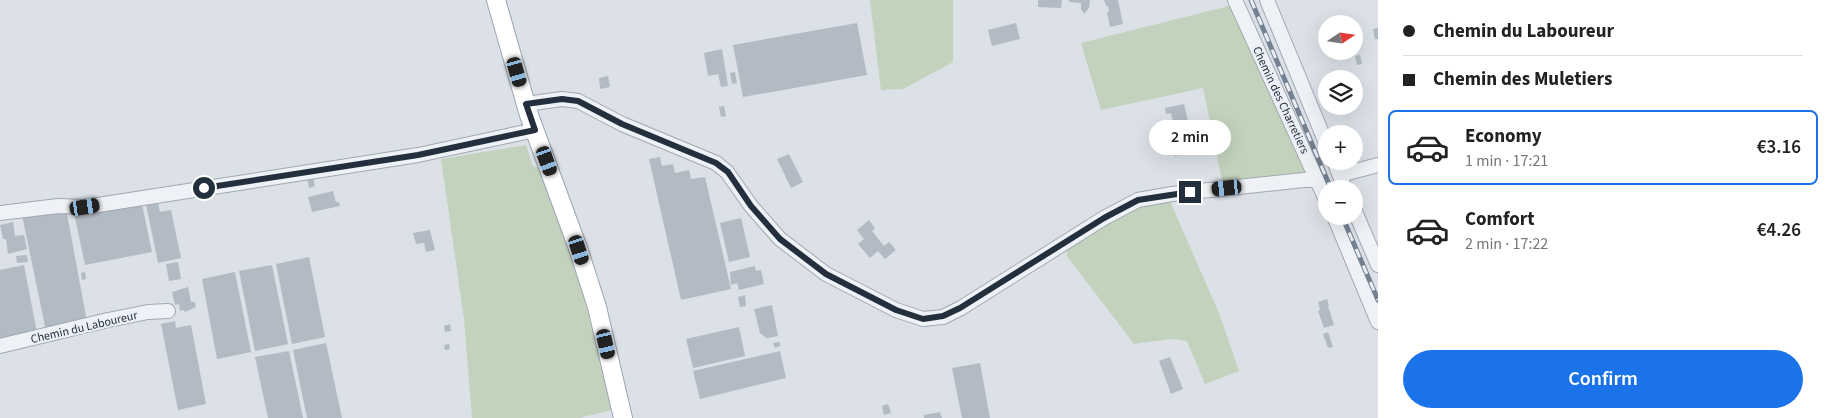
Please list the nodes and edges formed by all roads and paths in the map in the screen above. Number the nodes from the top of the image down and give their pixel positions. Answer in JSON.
{"nodes":[{"id":1,"x":496,"y":0,"type":"edge"},
{"id":2,"x":1235,"y":0,"type":"edge"},
{"id":3,"x":1267,"y":0,"type":"edge"},
{"id":4,"x":526,"y":104,"type":"junction"},
{"id":5,"x":1319,"y":125,"type":"edge"},
{"id":6,"x":535,"y":130,"type":"junction"},
{"id":7,"x":1378,"y":165,"type":"edge"},
{"id":8,"x":1338,"y":170,"type":"edge"},
{"id":9,"x":1340,"y":175,"type":"junction"},
{"id":10,"x":1317,"y":180,"type":"joint"},
{"id":11,"x":1342,"y":180,"type":"edge"},
{"id":12,"x":0,"y":213,"type":"edge"},
{"id":13,"x":1338,"y":225,"type":"edge"},
{"id":14,"x":1361,"y":225,"type":"edge"},
{"id":15,"x":1378,"y":265,"type":"edge"},
{"id":16,"x":168,"y":311,"type":"dead end"},
{"id":17,"x":1378,"y":322,"type":"edge"},
{"id":18,"x":0,"y":346,"type":"edge"},
{"id":19,"x":623,"y":418,"type":"edge"}],
"edges":[{"from":1,"to":4,"type":"main road"},
{"from":2,"to":10,"type":"street","name":"Chemin des Charretiers"},
{"from":3,"to":5,"type":"street"},
{"from":4,"to":6,"type":"main road"},
{"from":4,"to":10,"type":"street"},
{"from":6,"to":12,"type":"street"},
{"from":6,"to":19,"type":"main road"},
{"from":7,"to":9,"type":"street"},
{"from":8,"to":9,"type":"street"},
{"from":9,"to":11,"type":"street"},
{"from":13,"to":17,"type":"street"},
{"from":14,"to":15,"type":"street"},
{"from":16,"to":18,"type":"street","name":"Chemin du Laboureur"}]}
